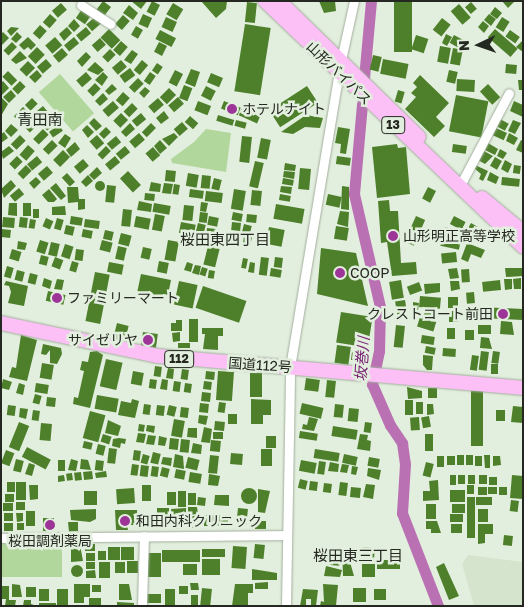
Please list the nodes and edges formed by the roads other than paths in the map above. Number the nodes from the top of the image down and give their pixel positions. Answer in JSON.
{"nodes":[{"id":1,"x":265,"y":1,"type":"edge"},
{"id":2,"x":279,"y":1,"type":"edge"},
{"id":3,"x":354,"y":2,"type":"edge"},
{"id":4,"x":81,"y":5,"type":"dead end"},
{"id":5,"x":110,"y":24,"type":"dead end"},
{"id":6,"x":340,"y":67,"type":"junction"},
{"id":7,"x":509,"y":93,"type":"dead end"},
{"id":8,"x":467,"y":188,"type":"junction"},
{"id":9,"x":523,"y":232,"type":"edge"},
{"id":10,"x":523,"y":236,"type":"edge"},
{"id":11,"x":523,"y":247,"type":"edge"},
{"id":12,"x":523,"y":254,"type":"edge"},
{"id":13,"x":1,"y":323,"type":"edge"},
{"id":14,"x":290,"y":367,"type":"junction"},
{"id":15,"x":523,"y":388,"type":"edge"},
{"id":16,"x":287,"y":535,"type":"junction"},
{"id":17,"x":144,"y":536,"type":"junction"},
{"id":18,"x":1,"y":538,"type":"edge"},
{"id":19,"x":142,"y":606,"type":"edge"},
{"id":20,"x":286,"y":606,"type":"edge"}],
"edges":[{"from":1,"to":6,"type":"highway","name":"山形バイパス","number":"13"},
{"from":2,"to":6,"type":"highway","name":"山形バイパス","number":"13"},
{"from":3,"to":6,"type":"street"},
{"from":4,"to":5,"type":"street"},
{"from":6,"to":8,"type":"highway","name":"山形バイパス","number":"13"},
{"from":6,"to":14,"type":"street"},
{"from":7,"to":8,"type":"street"},
{"from":8,"to":9,"type":"highway"},
{"from":8,"to":10,"type":"highway","name":"山形バイパス","number":"13"},
{"from":8,"to":11,"type":"highway","name":"山形バイパス","number":"13"},
{"from":8,"to":12,"type":"highway"},
{"from":13,"to":14,"type":"highway","name":"国道112号","number":"112"},
{"from":14,"to":15,"type":"highway","name":"国道112号","number":"112"},
{"from":14,"to":16,"type":"street"},
{"from":16,"to":17,"type":"street"},
{"from":16,"to":20,"type":"street"},
{"from":17,"to":18,"type":"street"},
{"from":17,"to":19,"type":"street"}]}
